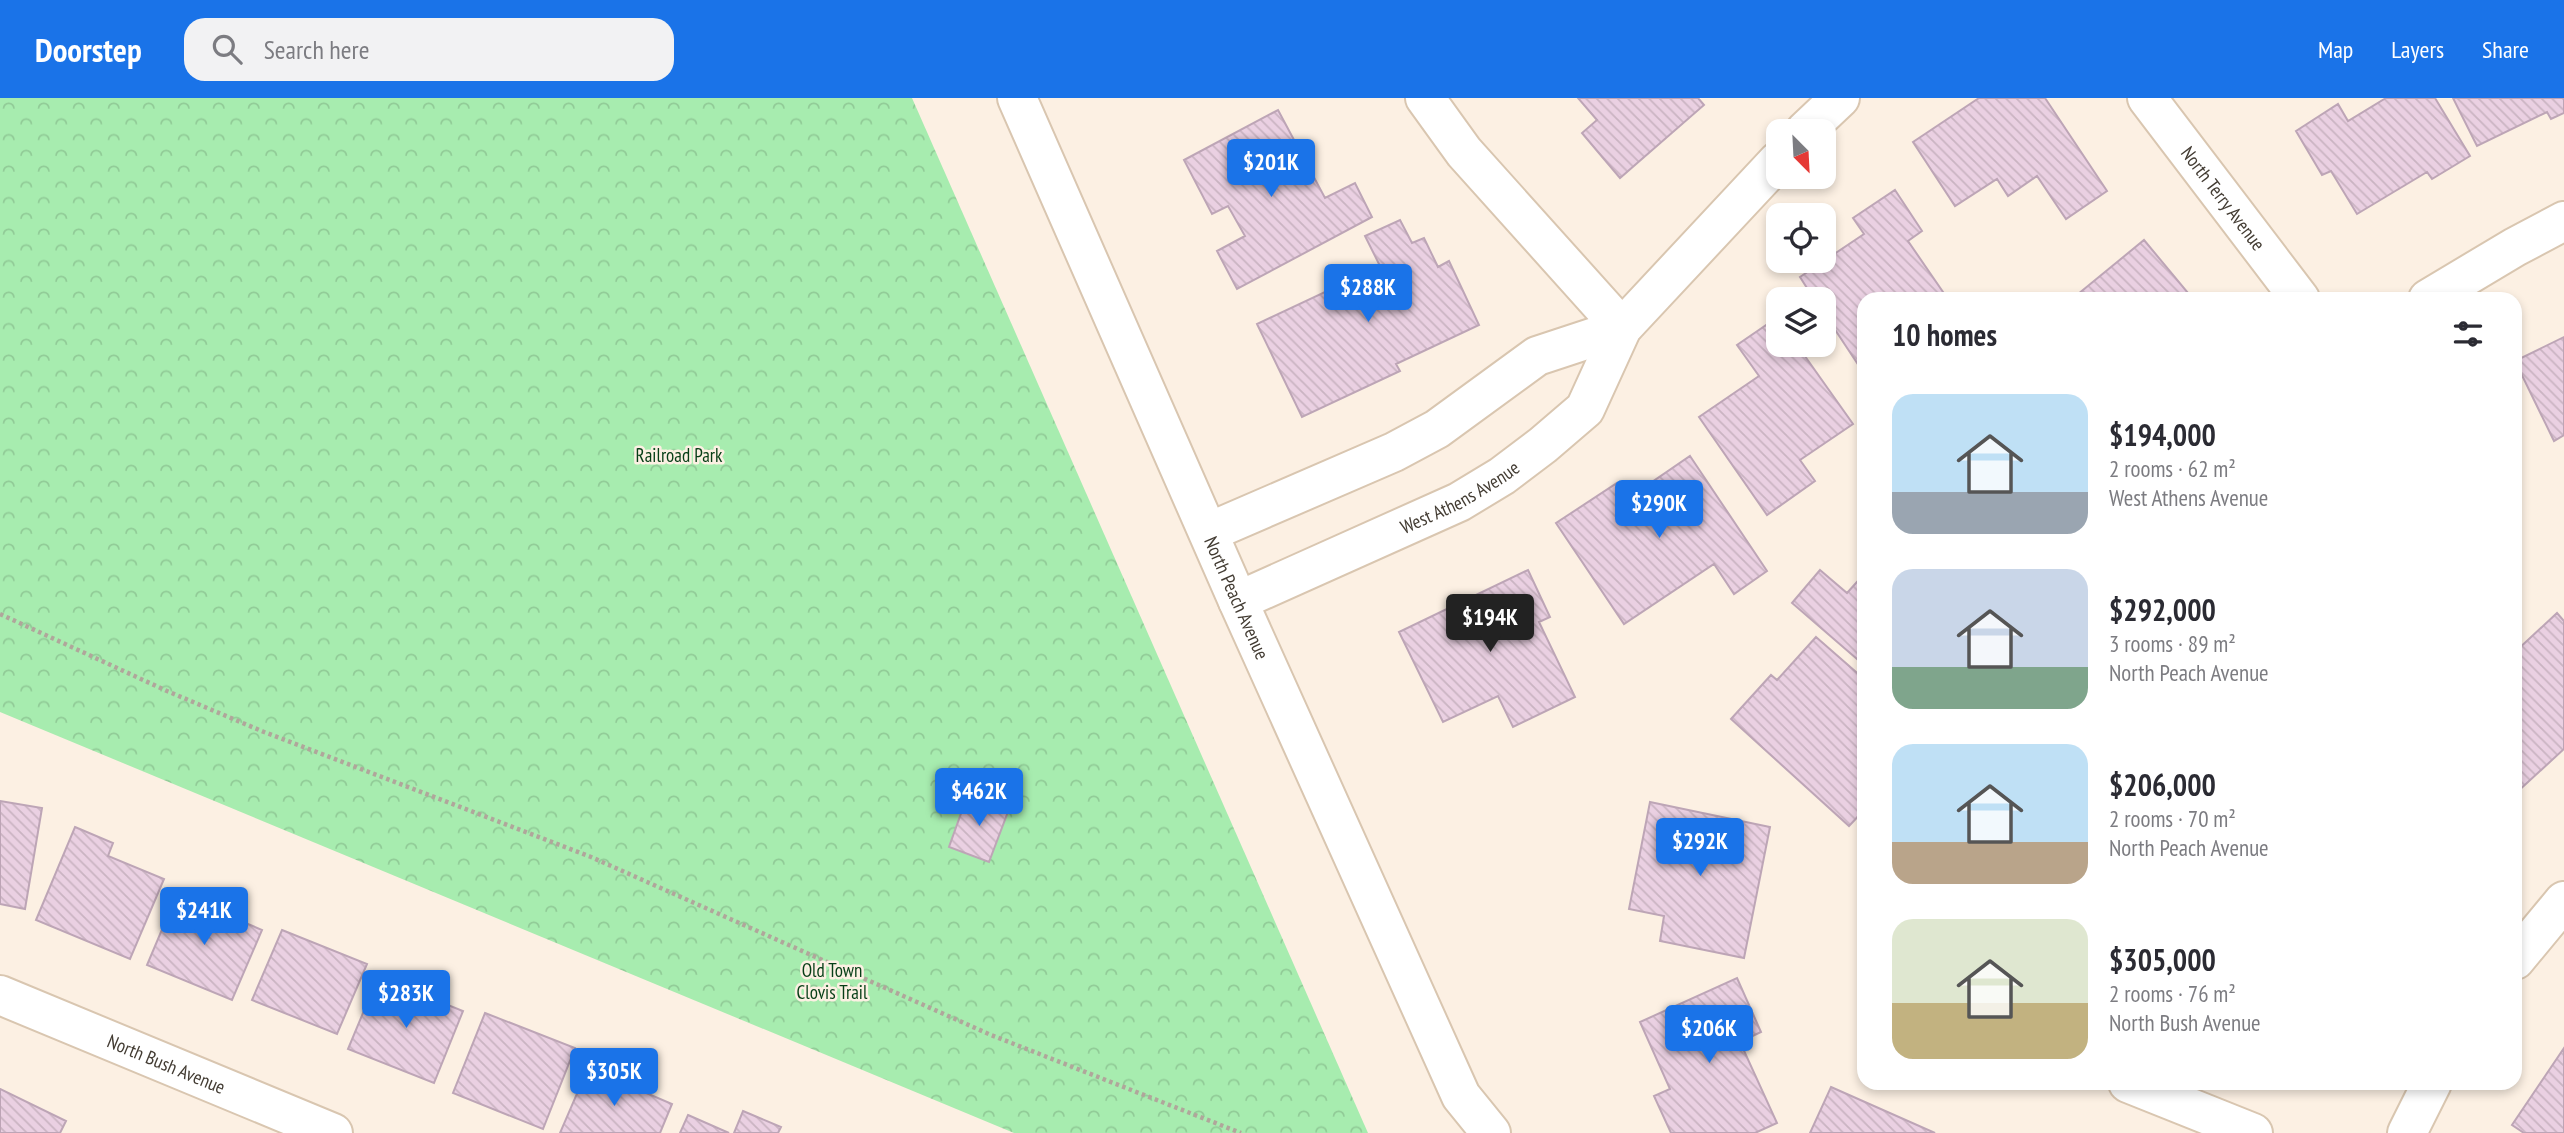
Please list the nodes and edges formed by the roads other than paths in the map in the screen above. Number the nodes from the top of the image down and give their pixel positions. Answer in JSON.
{"nodes":[{"id":1,"x":1017,"y":98,"type":"edge"},
{"id":2,"x":1425,"y":98,"type":"edge"},
{"id":3,"x":1840,"y":98,"type":"edge"},
{"id":4,"x":2147,"y":98,"type":"edge"},
{"id":5,"x":1818,"y":119,"type":"edge"},
{"id":6,"x":1766,"y":174,"type":"edge"},
{"id":7,"x":2564,"y":221,"type":"edge"},
{"id":8,"x":2295,"y":292,"type":"edge"},
{"id":9,"x":2440,"y":292,"type":"edge"},
{"id":10,"x":1622,"y":328,"type":"junction"},
{"id":11,"x":1209,"y":532,"type":"junction"},
{"id":12,"x":1238,"y":601,"type":"junction"},
{"id":13,"x":2564,"y":901,"type":"edge"},
{"id":14,"x":2522,"y":952,"type":"edge"},
{"id":15,"x":0,"y":995,"type":"edge"},
{"id":16,"x":2146,"y":1090,"type":"edge"},
{"id":17,"x":2428,"y":1090,"type":"edge"},
{"id":18,"x":1463,"y":1115,"type":"edge"},
{"id":19,"x":333,"y":1133,"type":"edge"},
{"id":20,"x":1491,"y":1133,"type":"edge"},
{"id":21,"x":2253,"y":1133,"type":"edge"},
{"id":22,"x":2407,"y":1133,"type":"edge"}],
"edges":[{"from":1,"to":11,"type":"street","name":"North Peach Avenue"},
{"from":2,"to":10,"type":"street"},
{"from":3,"to":5,"type":"street"},
{"from":4,"to":8,"type":"street","name":"North Terry Avenue"},
{"from":6,"to":10,"type":"street","name":"West Athens Avenue"},
{"from":7,"to":9,"type":"street"},
{"from":10,"to":11,"type":"street","name":"West Athens Avenue"},
{"from":10,"to":12,"type":"street","name":"West Athens Avenue"},
{"from":11,"to":12,"type":"street","name":"North Peach Avenue"},
{"from":12,"to":18,"type":"street","name":"North Peach Avenue"},
{"from":13,"to":14,"type":"street"},
{"from":15,"to":19,"type":"street","name":"North Bush Avenue"},
{"from":16,"to":21,"type":"street"},
{"from":17,"to":22,"type":"street"},
{"from":18,"to":20,"type":"street","name":"North Peach Avenue"}]}
